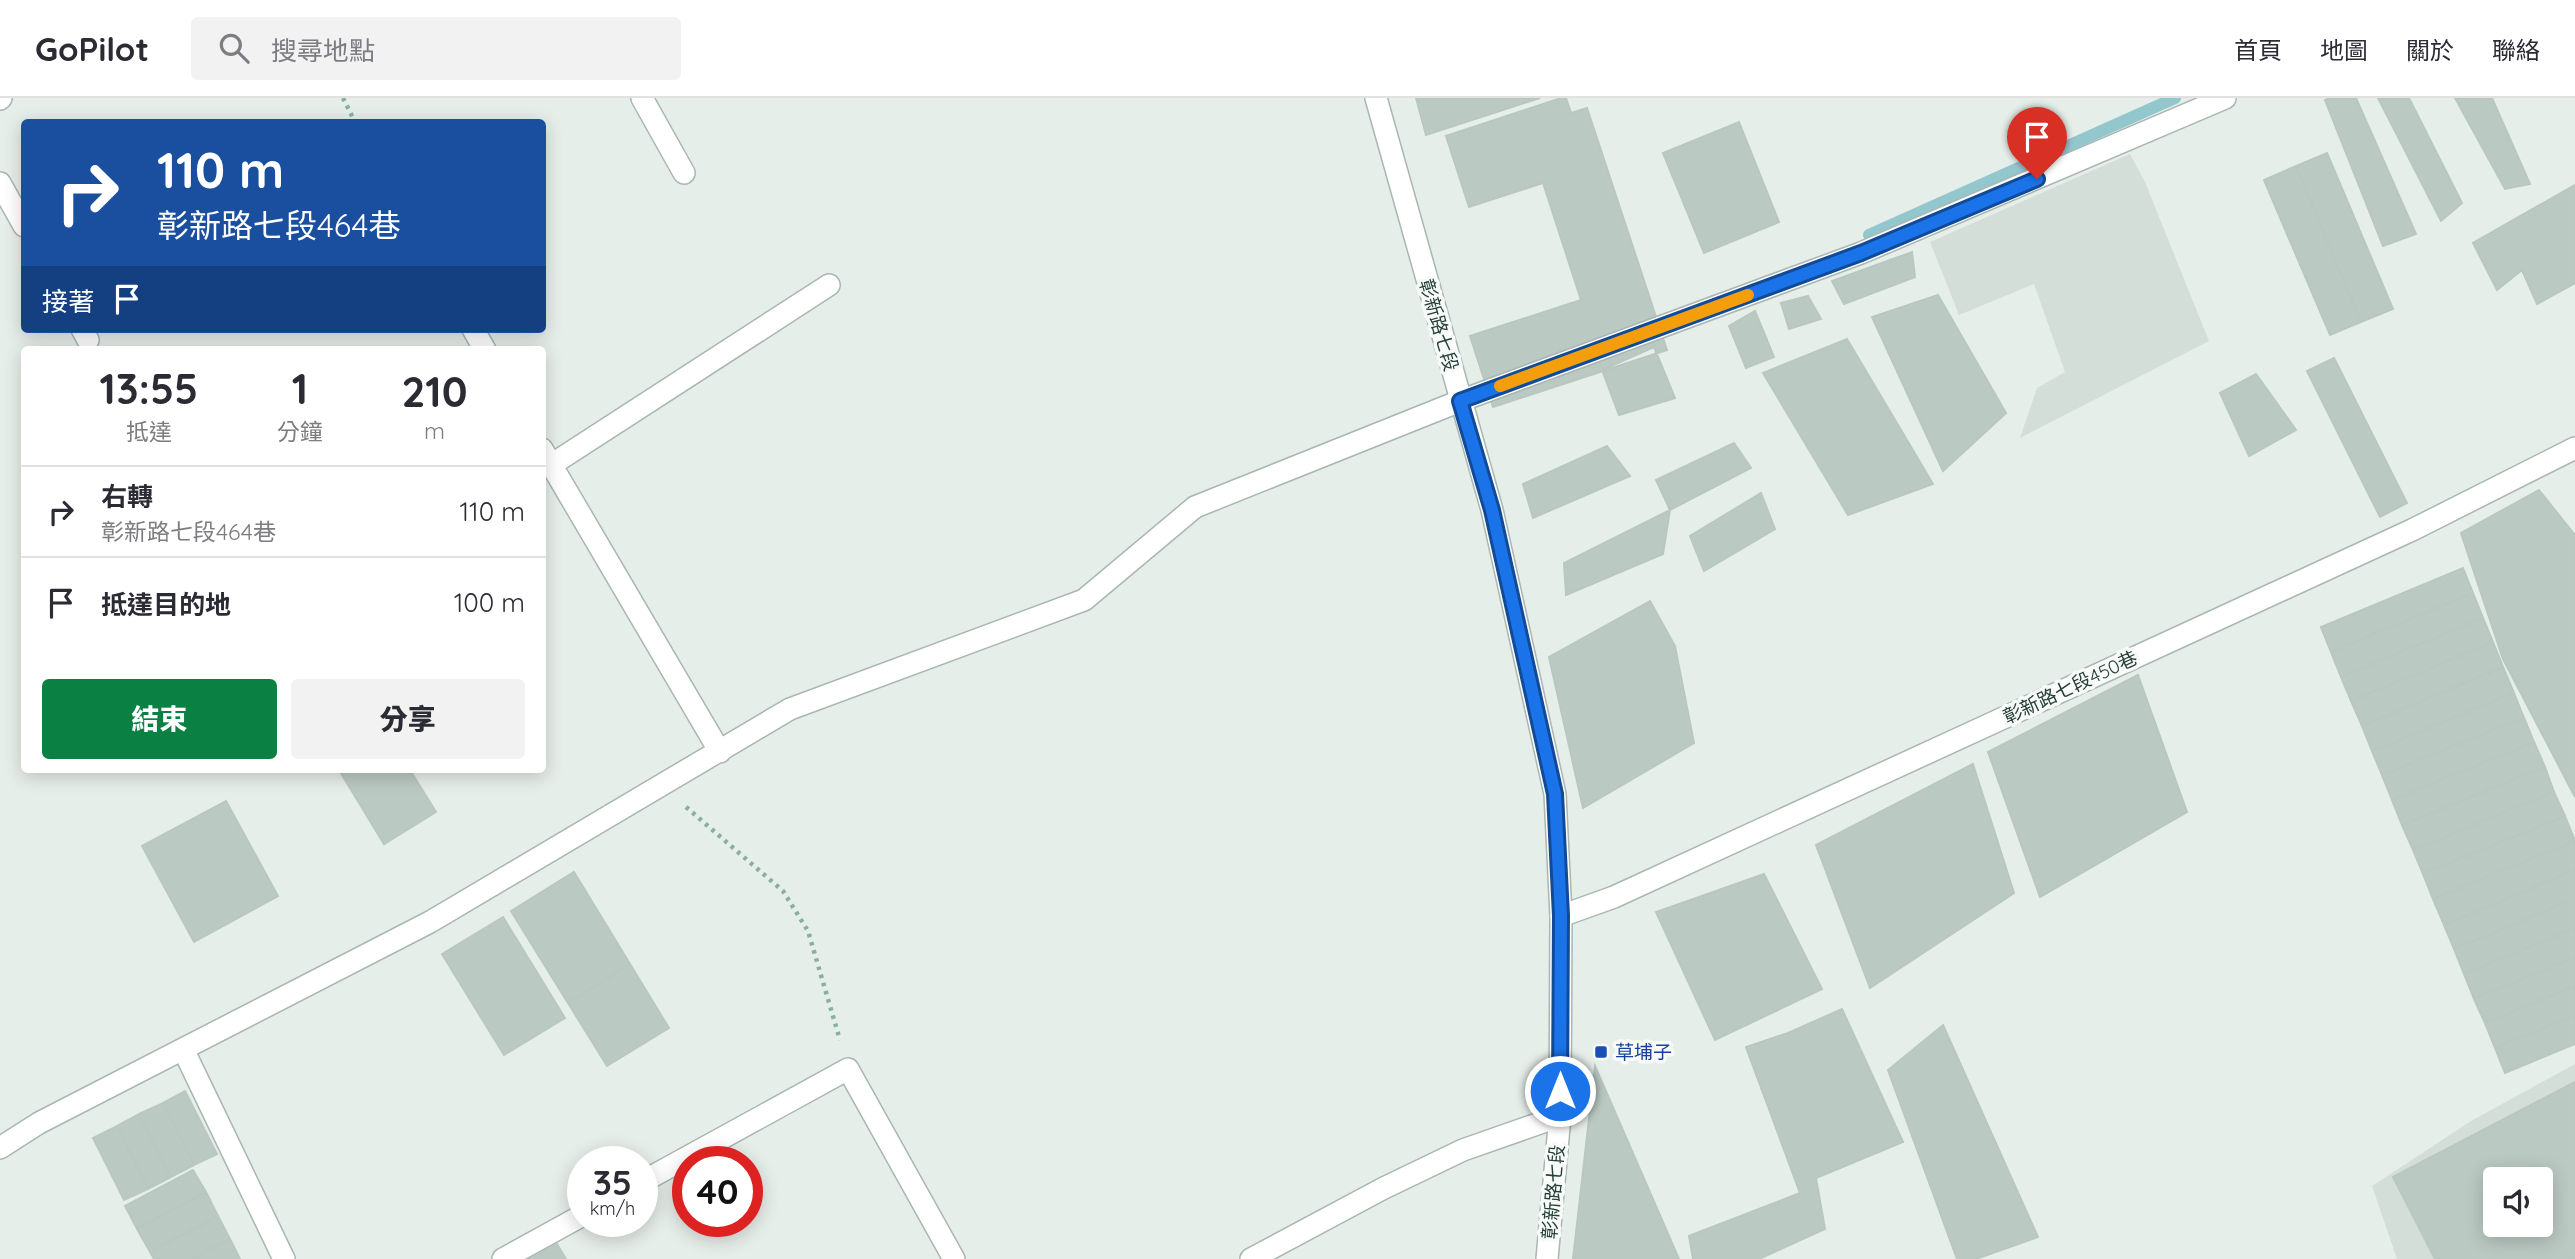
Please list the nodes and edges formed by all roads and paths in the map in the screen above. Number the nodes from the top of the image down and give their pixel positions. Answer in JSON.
{"nodes":[{"id":1,"x":343,"y":98,"type":"edge"},
{"id":2,"x":642,"y":98,"type":"edge"},
{"id":3,"x":1376,"y":98,"type":"edge"},
{"id":4,"x":2225,"y":98,"type":"edge"},
{"id":5,"x":354,"y":119,"type":"edge"},
{"id":6,"x":684,"y":173,"type":"dead end"},
{"id":7,"x":0,"y":183,"type":"edge"},
{"id":8,"x":21,"y":221,"type":"edge"},
{"id":9,"x":829,"y":285,"type":"dead end"},
{"id":10,"x":1460,"y":401,"type":"junction"},
{"id":11,"x":2575,"y":448,"type":"edge"},
{"id":12,"x":547,"y":457,"type":"edge"},
{"id":13,"x":720,"y":752,"type":"junction"},
{"id":14,"x":661,"y":786,"type":"junction"},
{"id":15,"x":1561,"y":916,"type":"junction"},
{"id":16,"x":183,"y":1049,"type":"junction"},
{"id":17,"x":848,"y":1069,"type":"junction"},
{"id":18,"x":1560,"y":1116,"type":"junction"},
{"id":19,"x":0,"y":1149,"type":"edge"},
{"id":20,"x":658,"y":1173,"type":"edge"},
{"id":21,"x":567,"y":1224,"type":"edge"},
{"id":22,"x":284,"y":1259,"type":"edge"},
{"id":23,"x":503,"y":1259,"type":"edge"},
{"id":24,"x":954,"y":1259,"type":"edge"},
{"id":25,"x":1251,"y":1259,"type":"edge"},
{"id":26,"x":1548,"y":1259,"type":"edge"}],
"edges":[{"from":1,"to":5,"type":"path"},
{"from":2,"to":6,"type":"street"},
{"from":3,"to":10,"type":"street","name":"彰新路七段"},
{"from":4,"to":10,"type":"street"},
{"from":7,"to":8,"type":"street"},
{"from":9,"to":12,"type":"street"},
{"from":10,"to":13,"type":"street"},
{"from":10,"to":15,"type":"street","name":"彰新路七段"},
{"from":11,"to":15,"type":"street","name":"彰新路七段450巷"},
{"from":12,"to":13,"type":"street"},
{"from":13,"to":14,"type":"street"},
{"from":14,"to":16,"type":"street"},
{"from":14,"to":17,"type":"path"},
{"from":15,"to":18,"type":"street","name":"彰新路七段"},
{"from":16,"to":19,"type":"street"},
{"from":16,"to":22,"type":"street"},
{"from":17,"to":20,"type":"street"},
{"from":17,"to":24,"type":"street"},
{"from":18,"to":25,"type":"street"},
{"from":18,"to":26,"type":"street","name":"彰新路七段"},
{"from":21,"to":23,"type":"street"}]}
